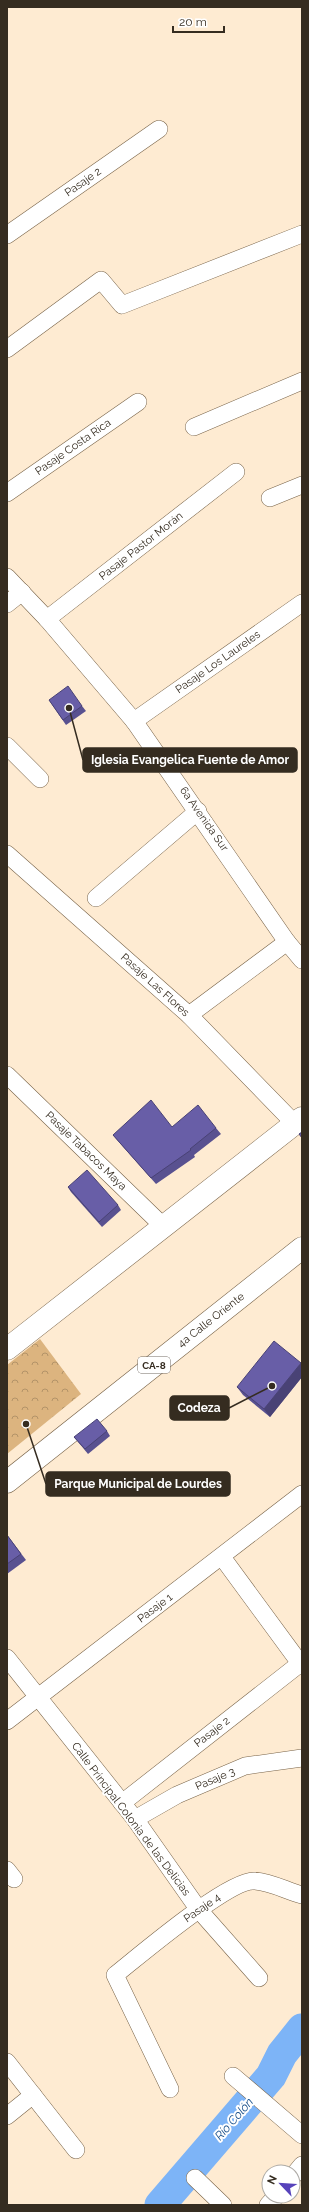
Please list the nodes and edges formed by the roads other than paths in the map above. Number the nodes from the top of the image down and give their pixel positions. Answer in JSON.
{"nodes":[{"id":1,"x":159,"y":129,"type":"dead end"},
{"id":2,"x":302,"y":234,"type":"edge"},
{"id":3,"x":7,"y":235,"type":"edge"},
{"id":4,"x":7,"y":349,"type":"edge"},
{"id":5,"x":302,"y":381,"type":"edge"},
{"id":6,"x":138,"y":402,"type":"dead end"},
{"id":7,"x":194,"y":426,"type":"dead end"},
{"id":8,"x":236,"y":472,"type":"dead end"},
{"id":9,"x":302,"y":485,"type":"edge"},
{"id":10,"x":7,"y":493,"type":"edge"},
{"id":11,"x":270,"y":498,"type":"dead end"},
{"id":12,"x":7,"y":577,"type":"edge"},
{"id":13,"x":22,"y":592,"type":"junction"},
{"id":14,"x":302,"y":602,"type":"edge"},
{"id":15,"x":7,"y":604,"type":"edge"},
{"id":16,"x":47,"y":619,"type":"junction"},
{"id":17,"x":134,"y":721,"type":"junction"},
{"id":18,"x":7,"y":746,"type":"edge"},
{"id":19,"x":40,"y":779,"type":"dead end"},
{"id":20,"x":198,"y":811,"type":"junction"},
{"id":21,"x":7,"y":854,"type":"edge"},
{"id":22,"x":96,"y":898,"type":"dead end"},
{"id":23,"x":288,"y":942,"type":"junction"},
{"id":24,"x":302,"y":960,"type":"edge"},
{"id":25,"x":189,"y":1014,"type":"junction"},
{"id":26,"x":7,"y":1075,"type":"edge"},
{"id":27,"x":299,"y":1121,"type":"edge"},
{"id":28,"x":164,"y":1227,"type":"junction"},
{"id":29,"x":302,"y":1248,"type":"edge"},
{"id":30,"x":7,"y":1349,"type":"edge"},
{"id":31,"x":7,"y":1482,"type":"edge"},
{"id":32,"x":302,"y":1494,"type":"edge"},
{"id":33,"x":222,"y":1557,"type":"junction"},
{"id":34,"x":7,"y":1658,"type":"edge"},
{"id":35,"x":301,"y":1664,"type":"edge"},
{"id":36,"x":38,"y":1696,"type":"junction"},
{"id":37,"x":7,"y":1721,"type":"edge"},
{"id":38,"x":302,"y":1758,"type":"edge"},
{"id":39,"x":122,"y":1803,"type":"junction"},
{"id":40,"x":135,"y":1820,"type":"junction"},
{"id":41,"x":302,"y":1896,"type":"edge"},
{"id":42,"x":199,"y":1910,"type":"junction"},
{"id":43,"x":259,"y":1978,"type":"dead end"},
{"id":44,"x":7,"y":2062,"type":"edge"},
{"id":45,"x":233,"y":2076,"type":"dead end"},
{"id":46,"x":170,"y":2089,"type":"dead end"},
{"id":47,"x":33,"y":2095,"type":"junction"},
{"id":48,"x":7,"y":2116,"type":"edge"},
{"id":49,"x":302,"y":2135,"type":"edge"},
{"id":50,"x":76,"y":2150,"type":"dead end"},
{"id":51,"x":195,"y":2178,"type":"dead end"},
{"id":52,"x":223,"y":2205,"type":"edge"}],
"edges":[{"from":1,"to":3,"type":"street","name":"Pasaje 2"},
{"from":2,"to":4,"type":"street"},
{"from":5,"to":7,"type":"street"},
{"from":6,"to":10,"type":"street","name":"Pasaje Costa Rica"},
{"from":8,"to":16,"type":"street","name":"Pasaje Pastor Morán"},
{"from":9,"to":11,"type":"street"},
{"from":12,"to":13,"type":"street","name":"6a Avenida Sur"},
{"from":13,"to":15,"type":"street"},
{"from":13,"to":16,"type":"street","name":"6a Avenida Sur"},
{"from":14,"to":17,"type":"street","name":"Pasaje Los Laureles"},
{"from":16,"to":17,"type":"street","name":"6a Avenida Sur"},
{"from":17,"to":20,"type":"street","name":"6a Avenida Sur"},
{"from":18,"to":19,"type":"street"},
{"from":20,"to":22,"type":"street"},
{"from":20,"to":23,"type":"street","name":"6a Avenida Sur"},
{"from":21,"to":25,"type":"street","name":"Pasaje Las Flores"},
{"from":23,"to":24,"type":"street","name":"6a Avenida Sur"},
{"from":23,"to":25,"type":"street"},
{"from":25,"to":27,"type":"street","name":"Pasaje Las Flores"},
{"from":26,"to":28,"type":"street","name":"Pasaje Tabacos Maya"},
{"from":27,"to":28,"type":"highway"},
{"from":28,"to":30,"type":"highway"},
{"from":29,"to":31,"type":"highway","name":"4a Calle Oriente","number":"CA-8"},
{"from":32,"to":33,"type":"street","name":"Pasaje 1"},
{"from":33,"to":35,"type":"street"},
{"from":33,"to":36,"type":"street","name":"Pasaje 1"},
{"from":34,"to":36,"type":"street","name":"Calle Principal Colonia de las Delicias"},
{"from":35,"to":39,"type":"street","name":"Pasaje 2"},
{"from":36,"to":37,"type":"street","name":"Pasaje 1"},
{"from":36,"to":39,"type":"street","name":"Calle Principal Colonia de las Delicias"},
{"from":38,"to":40,"type":"street","name":"Pasaje 3"},
{"from":39,"to":40,"type":"street","name":"Calle Principal Colonia de las Delicias"},
{"from":40,"to":42,"type":"street","name":"Calle Principal Colonia de las Delicias"},
{"from":41,"to":42,"type":"street","name":"Pasaje 4"},
{"from":42,"to":43,"type":"street","name":"Calle Principal Colonia de las Delicias"},
{"from":42,"to":46,"type":"street","name":"Pasaje 4"},
{"from":44,"to":47,"type":"street"},
{"from":45,"to":49,"type":"street"},
{"from":47,"to":48,"type":"street"},
{"from":47,"to":50,"type":"street"},
{"from":51,"to":52,"type":"street"}]}
